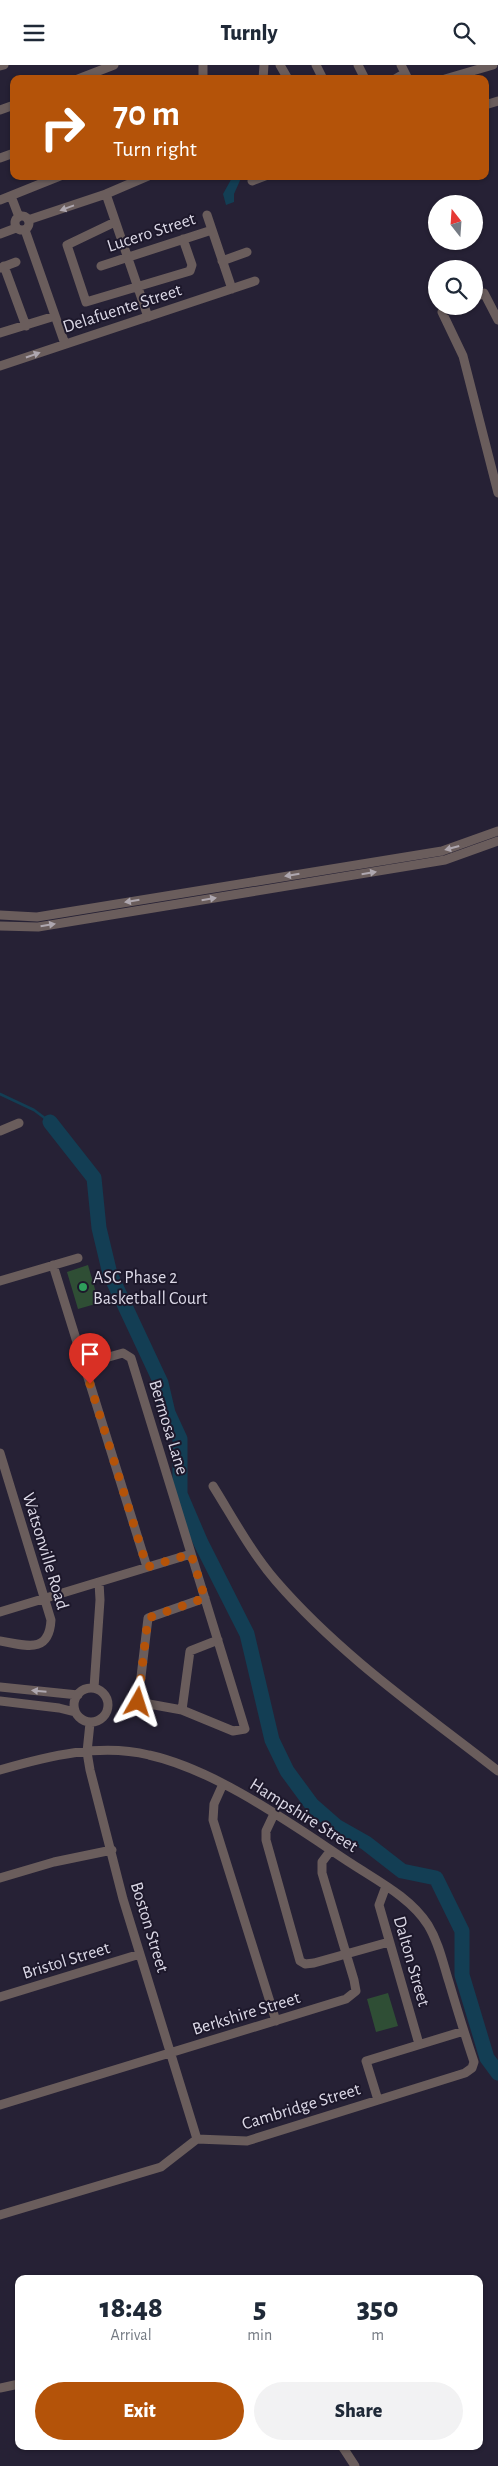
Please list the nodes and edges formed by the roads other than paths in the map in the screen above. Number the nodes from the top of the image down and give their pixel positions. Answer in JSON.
{"nodes":[{"id":1,"x":4,"y":65,"type":"edge"},
{"id":2,"x":114,"y":65,"type":"edge"},
{"id":3,"x":493,"y":65,"type":"edge"},
{"id":4,"x":0,"y":67,"type":"edge"},
{"id":5,"x":88,"y":75,"type":"edge"},
{"id":6,"x":459,"y":75,"type":"edge"},
{"id":7,"x":50,"y":180,"type":"edge"},
{"id":8,"x":139,"y":180,"type":"edge"},
{"id":9,"x":106,"y":194,"type":"junction"},
{"id":10,"x":11,"y":195,"type":"junction"},
{"id":11,"x":0,"y":200,"type":"edge"},
{"id":12,"x":207,"y":215,"type":"dead end"},
{"id":13,"x":18,"y":217,"type":"junction"},
{"id":14,"x":28,"y":220,"type":"junction"},
{"id":15,"x":115,"y":223,"type":"junction"},
{"id":16,"x":20,"y":229,"type":"junction"},
{"id":17,"x":212,"y":229,"type":"junction"},
{"id":18,"x":0,"y":234,"type":"edge"},
{"id":19,"x":183,"y":239,"type":"junction"},
{"id":20,"x":247,"y":252,"type":"dead end"},
{"id":21,"x":127,"y":257,"type":"junction"},
{"id":22,"x":222,"y":261,"type":"junction"},
{"id":23,"x":16,"y":262,"type":"dead end"},
{"id":24,"x":101,"y":266,"type":"dead end"},
{"id":25,"x":2,"y":267,"type":"edge"},
{"id":26,"x":255,"y":281,"type":"dead end"},
{"id":27,"x":138,"y":287,"type":"junction"},
{"id":28,"x":232,"y":289,"type":"junction"},
{"id":29,"x":483,"y":293,"type":"edge"},
{"id":30,"x":444,"y":315,"type":"edge"},
{"id":31,"x":55,"y":316,"type":"junction"},
{"id":32,"x":148,"y":317,"type":"junction"},
{"id":33,"x":498,"y":321,"type":"edge"},
{"id":34,"x":26,"y":326,"type":"junction"},
{"id":35,"x":0,"y":333,"type":"edge"},
{"id":36,"x":65,"y":344,"type":"junction"},
{"id":37,"x":0,"y":366,"type":"edge"},
{"id":38,"x":498,"y":493,"type":"edge"},
{"id":39,"x":498,"y":831,"type":"edge"},
{"id":40,"x":498,"y":841,"type":"edge"},
{"id":41,"x":0,"y":915,"type":"edge"},
{"id":42,"x":0,"y":926,"type":"edge"},
{"id":43,"x":19,"y":1123,"type":"dead end"},
{"id":44,"x":2,"y":1129,"type":"edge"},
{"id":45,"x":78,"y":1257,"type":"dead end"},
{"id":46,"x":53,"y":1265,"type":"junction"},
{"id":47,"x":0,"y":1281,"type":"edge"},
{"id":48,"x":84,"y":1364,"type":"junction"},
{"id":49,"x":0,"y":1453,"type":"edge"},
{"id":50,"x":213,"y":1486,"type":"dead end"},
{"id":51,"x":191,"y":1554,"type":"junction"},
{"id":52,"x":147,"y":1567,"type":"junction"},
{"id":53,"x":99,"y":1582,"type":"junction"},
{"id":54,"x":44,"y":1598,"type":"junction"},
{"id":55,"x":205,"y":1598,"type":"junction"},
{"id":56,"x":0,"y":1612,"type":"edge"},
{"id":57,"x":218,"y":1640,"type":"junction"},
{"id":58,"x":0,"y":1641,"type":"edge"},
{"id":59,"x":0,"y":1687,"type":"edge"},
{"id":60,"x":94,"y":1688,"type":"junction"},
{"id":61,"x":78,"y":1695,"type":"junction"},
{"id":62,"x":0,"y":1701,"type":"edge"},
{"id":63,"x":182,"y":1710,"type":"junction"},
{"id":64,"x":75,"y":1712,"type":"junction"},
{"id":65,"x":90,"y":1723,"type":"junction"},
{"id":66,"x":87,"y":1752,"type":"junction"},
{"id":67,"x":0,"y":1770,"type":"edge"},
{"id":68,"x":498,"y":1771,"type":"edge"},
{"id":69,"x":223,"y":1784,"type":"junction"},
{"id":70,"x":274,"y":1814,"type":"junction"},
{"id":71,"x":112,"y":1850,"type":"junction"},
{"id":72,"x":331,"y":1850,"type":"junction"},
{"id":73,"x":0,"y":1878,"type":"edge"},
{"id":74,"x":386,"y":1886,"type":"junction"},
{"id":75,"x":388,"y":1942,"type":"junction"},
{"id":76,"x":140,"y":1954,"type":"junction"},
{"id":77,"x":346,"y":1954,"type":"junction"},
{"id":78,"x":0,"y":1997,"type":"edge"},
{"id":79,"x":276,"y":2021,"type":"junction"},
{"id":80,"x":464,"y":2031,"type":"junction"},
{"id":81,"x":419,"y":2044,"type":"junction"},
{"id":82,"x":171,"y":2053,"type":"junction"},
{"id":83,"x":472,"y":2068,"type":"joint"},
{"id":84,"x":378,"y":2099,"type":"junction"},
{"id":85,"x":0,"y":2105,"type":"edge"},
{"id":86,"x":197,"y":2139,"type":"junction"},
{"id":87,"x":0,"y":2215,"type":"edge"},
{"id":88,"x":15,"y":2385,"type":"edge"},
{"id":89,"x":0,"y":2388,"type":"edge"},
{"id":90,"x":345,"y":2450,"type":"edge"},
{"id":91,"x":355,"y":2466,"type":"edge"}],
"edges":[{"from":1,"to":4,"type":"street"},
{"from":2,"to":5,"type":"street"},
{"from":3,"to":6,"type":"street"},
{"from":7,"to":10,"type":"street"},
{"from":8,"to":9,"type":"street"},
{"from":9,"to":14,"type":"street","one_way":true},
{"from":9,"to":15,"type":"street"},
{"from":10,"to":11,"type":"street"},
{"from":10,"to":13,"type":"street"},
{"from":12,"to":17,"type":"street"},
{"from":13,"to":14,"type":"street"},
{"from":13,"to":16,"type":"street"},
{"from":14,"to":16,"type":"street"},
{"from":15,"to":21,"type":"street"},
{"from":15,"to":27,"type":"street"},
{"from":16,"to":18,"type":"street"},
{"from":16,"to":31,"type":"street"},
{"from":17,"to":19,"type":"street","name":"Lucero Street"},
{"from":17,"to":22,"type":"street"},
{"from":19,"to":21,"type":"street","name":"Lucero Street"},
{"from":19,"to":27,"type":"street"},
{"from":20,"to":22,"type":"street"},
{"from":21,"to":24,"type":"street","name":"Lucero Street"},
{"from":21,"to":27,"type":"street"},
{"from":22,"to":28,"type":"street"},
{"from":23,"to":25,"type":"street"},
{"from":25,"to":34,"type":"street"},
{"from":26,"to":28,"type":"street","name":"Delafuente Street"},
{"from":27,"to":32,"type":"street"},
{"from":28,"to":32,"type":"street","name":"Delafuente Street"},
{"from":29,"to":33,"type":"street"},
{"from":30,"to":38,"type":"street"},
{"from":31,"to":34,"type":"street"},
{"from":31,"to":36,"type":"street"},
{"from":32,"to":36,"type":"street","name":"Delafuente Street"},
{"from":34,"to":35,"type":"street"},
{"from":37,"to":36,"type":"street","name":"Delafuente Street","one_way":true},
{"from":39,"to":41,"type":"street","one_way":true},
{"from":42,"to":40,"type":"street","one_way":true},
{"from":43,"to":44,"type":"street"},
{"from":45,"to":46,"type":"street"},
{"from":46,"to":47,"type":"street"},
{"from":46,"to":48,"type":"street"},
{"from":48,"to":51,"type":"street","name":"Bermosa Lane"},
{"from":48,"to":52,"type":"street"},
{"from":49,"to":54,"type":"street","name":"Watsonville Road"},
{"from":50,"to":68,"type":"street"},
{"from":51,"to":52,"type":"street"},
{"from":51,"to":55,"type":"street","name":"Bermosa Lane"},
{"from":52,"to":53,"type":"street"},
{"from":53,"to":54,"type":"street"},
{"from":53,"to":60,"type":"street"},
{"from":54,"to":56,"type":"street"},
{"from":54,"to":58,"type":"street","name":"Watsonville Road"},
{"from":55,"to":57,"type":"street","name":"Bermosa Lane"},
{"from":55,"to":63,"type":"street"},
{"from":57,"to":63,"type":"street"},
{"from":57,"to":63,"type":"street","name":"Bermosa Lane"},
{"from":61,"to":59,"type":"street","one_way":true},
{"from":60,"to":61,"type":"street"},
{"from":60,"to":65,"type":"street"},
{"from":61,"to":64,"type":"street"},
{"from":62,"to":64,"type":"street"},
{"from":64,"to":65,"type":"street"},
{"from":65,"to":66,"type":"street","name":"Boston Street"},
{"from":66,"to":67,"type":"street","name":"Hampshire Street"},
{"from":66,"to":69,"type":"street","name":"Hampshire Street"},
{"from":66,"to":71,"type":"street","name":"Boston Street"},
{"from":69,"to":70,"type":"street","name":"Hampshire Street"},
{"from":69,"to":79,"type":"street"},
{"from":70,"to":72,"type":"street","name":"Hampshire Street"},
{"from":70,"to":77,"type":"street"},
{"from":71,"to":73,"type":"street"},
{"from":71,"to":76,"type":"street","name":"Boston Street"},
{"from":72,"to":74,"type":"street","name":"Hampshire Street"},
{"from":72,"to":77,"type":"street","name":"Berkshire Street"},
{"from":74,"to":75,"type":"street","name":"Dalton Street"},
{"from":74,"to":80,"type":"street","name":"Hampshire Street"},
{"from":75,"to":77,"type":"street"},
{"from":75,"to":81,"type":"street","name":"Dalton Street"},
{"from":76,"to":78,"type":"street","name":"Bristol Street"},
{"from":76,"to":82,"type":"street","name":"Boston Street"},
{"from":77,"to":79,"type":"street","name":"Berkshire Street"},
{"from":79,"to":82,"type":"street","name":"Berkshire Street"},
{"from":80,"to":81,"type":"street"},
{"from":80,"to":83,"type":"street","name":"Hampshire Street"},
{"from":81,"to":84,"type":"street"},
{"from":82,"to":85,"type":"street","name":"Berkshire Street"},
{"from":82,"to":86,"type":"street","name":"Boston Street"},
{"from":83,"to":84,"type":"street","name":"Cambridge Street"},
{"from":84,"to":86,"type":"street","name":"Cambridge Street"},
{"from":86,"to":87,"type":"street"},
{"from":88,"to":89,"type":"street"},
{"from":90,"to":91,"type":"street"}]}
